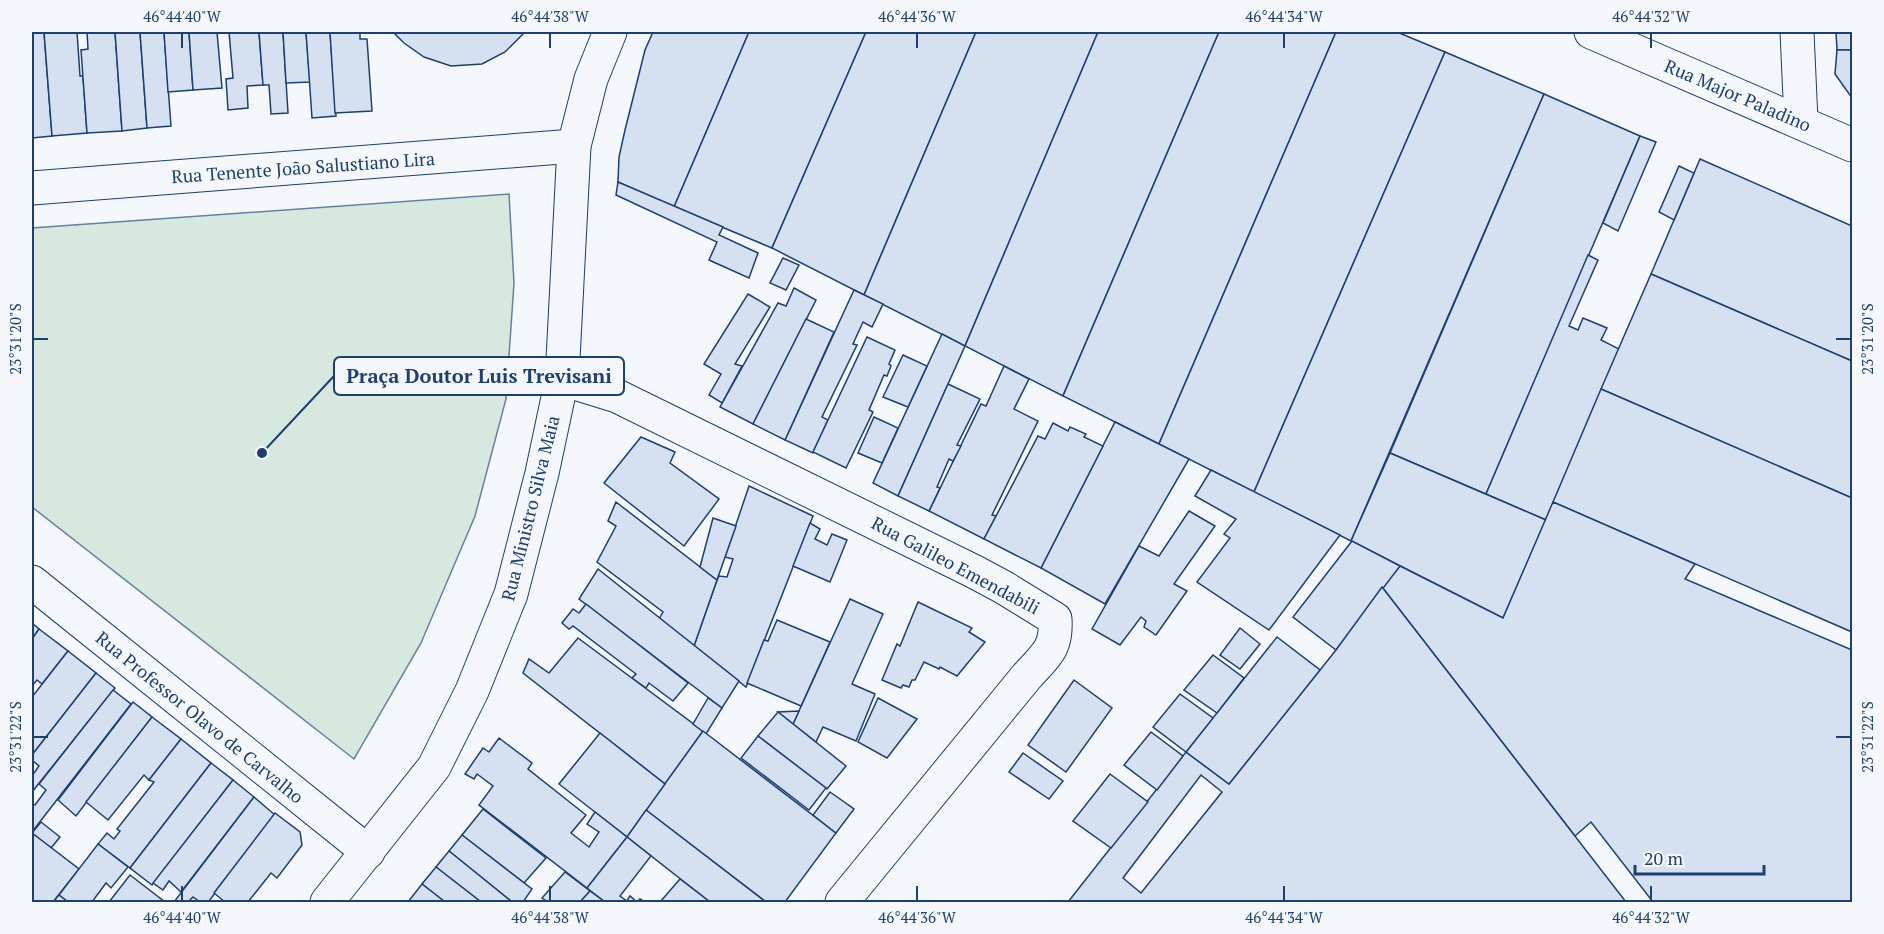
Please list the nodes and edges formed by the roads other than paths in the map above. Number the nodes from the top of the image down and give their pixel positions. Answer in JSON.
{"nodes":[{"id":1,"x":610,"y":32,"type":"edge"},
{"id":2,"x":1590,"y":32,"type":"edge"},
{"id":3,"x":1797,"y":32,"type":"edge"},
{"id":4,"x":1801,"y":121,"type":"junction"},
{"id":5,"x":1852,"y":145,"type":"edge"},
{"id":6,"x":574,"y":146,"type":"junction"},
{"id":7,"x":32,"y":188,"type":"edge"},
{"id":8,"x":562,"y":379,"type":"junction"},
{"id":9,"x":32,"y":582,"type":"edge"},
{"id":10,"x":368,"y":852,"type":"junction"},
{"id":11,"x":327,"y":903,"type":"edge"},
{"id":12,"x":842,"y":903,"type":"edge"}],
"edges":[{"from":1,"to":6,"type":"street","name":"Rua Ministro Silva Maia"},
{"from":2,"to":4,"type":"street","name":"Rua Major Paladino"},
{"from":3,"to":4,"type":"street"},
{"from":4,"to":5,"type":"street","name":"Rua Major Paladino"},
{"from":6,"to":7,"type":"street","name":"Rua Tenente João Salustiano Lira"},
{"from":6,"to":8,"type":"street","name":"Rua Ministro Silva Maia"},
{"from":8,"to":10,"type":"street","name":"Rua Ministro Silva Maia"},
{"from":8,"to":12,"type":"street","name":"Rua Galileo Emendabili"},
{"from":9,"to":10,"type":"street","name":"Rua Professor Olavo de Carvalho"},
{"from":10,"to":11,"type":"street","name":"Rua Ministro Silva Maia"}]}
